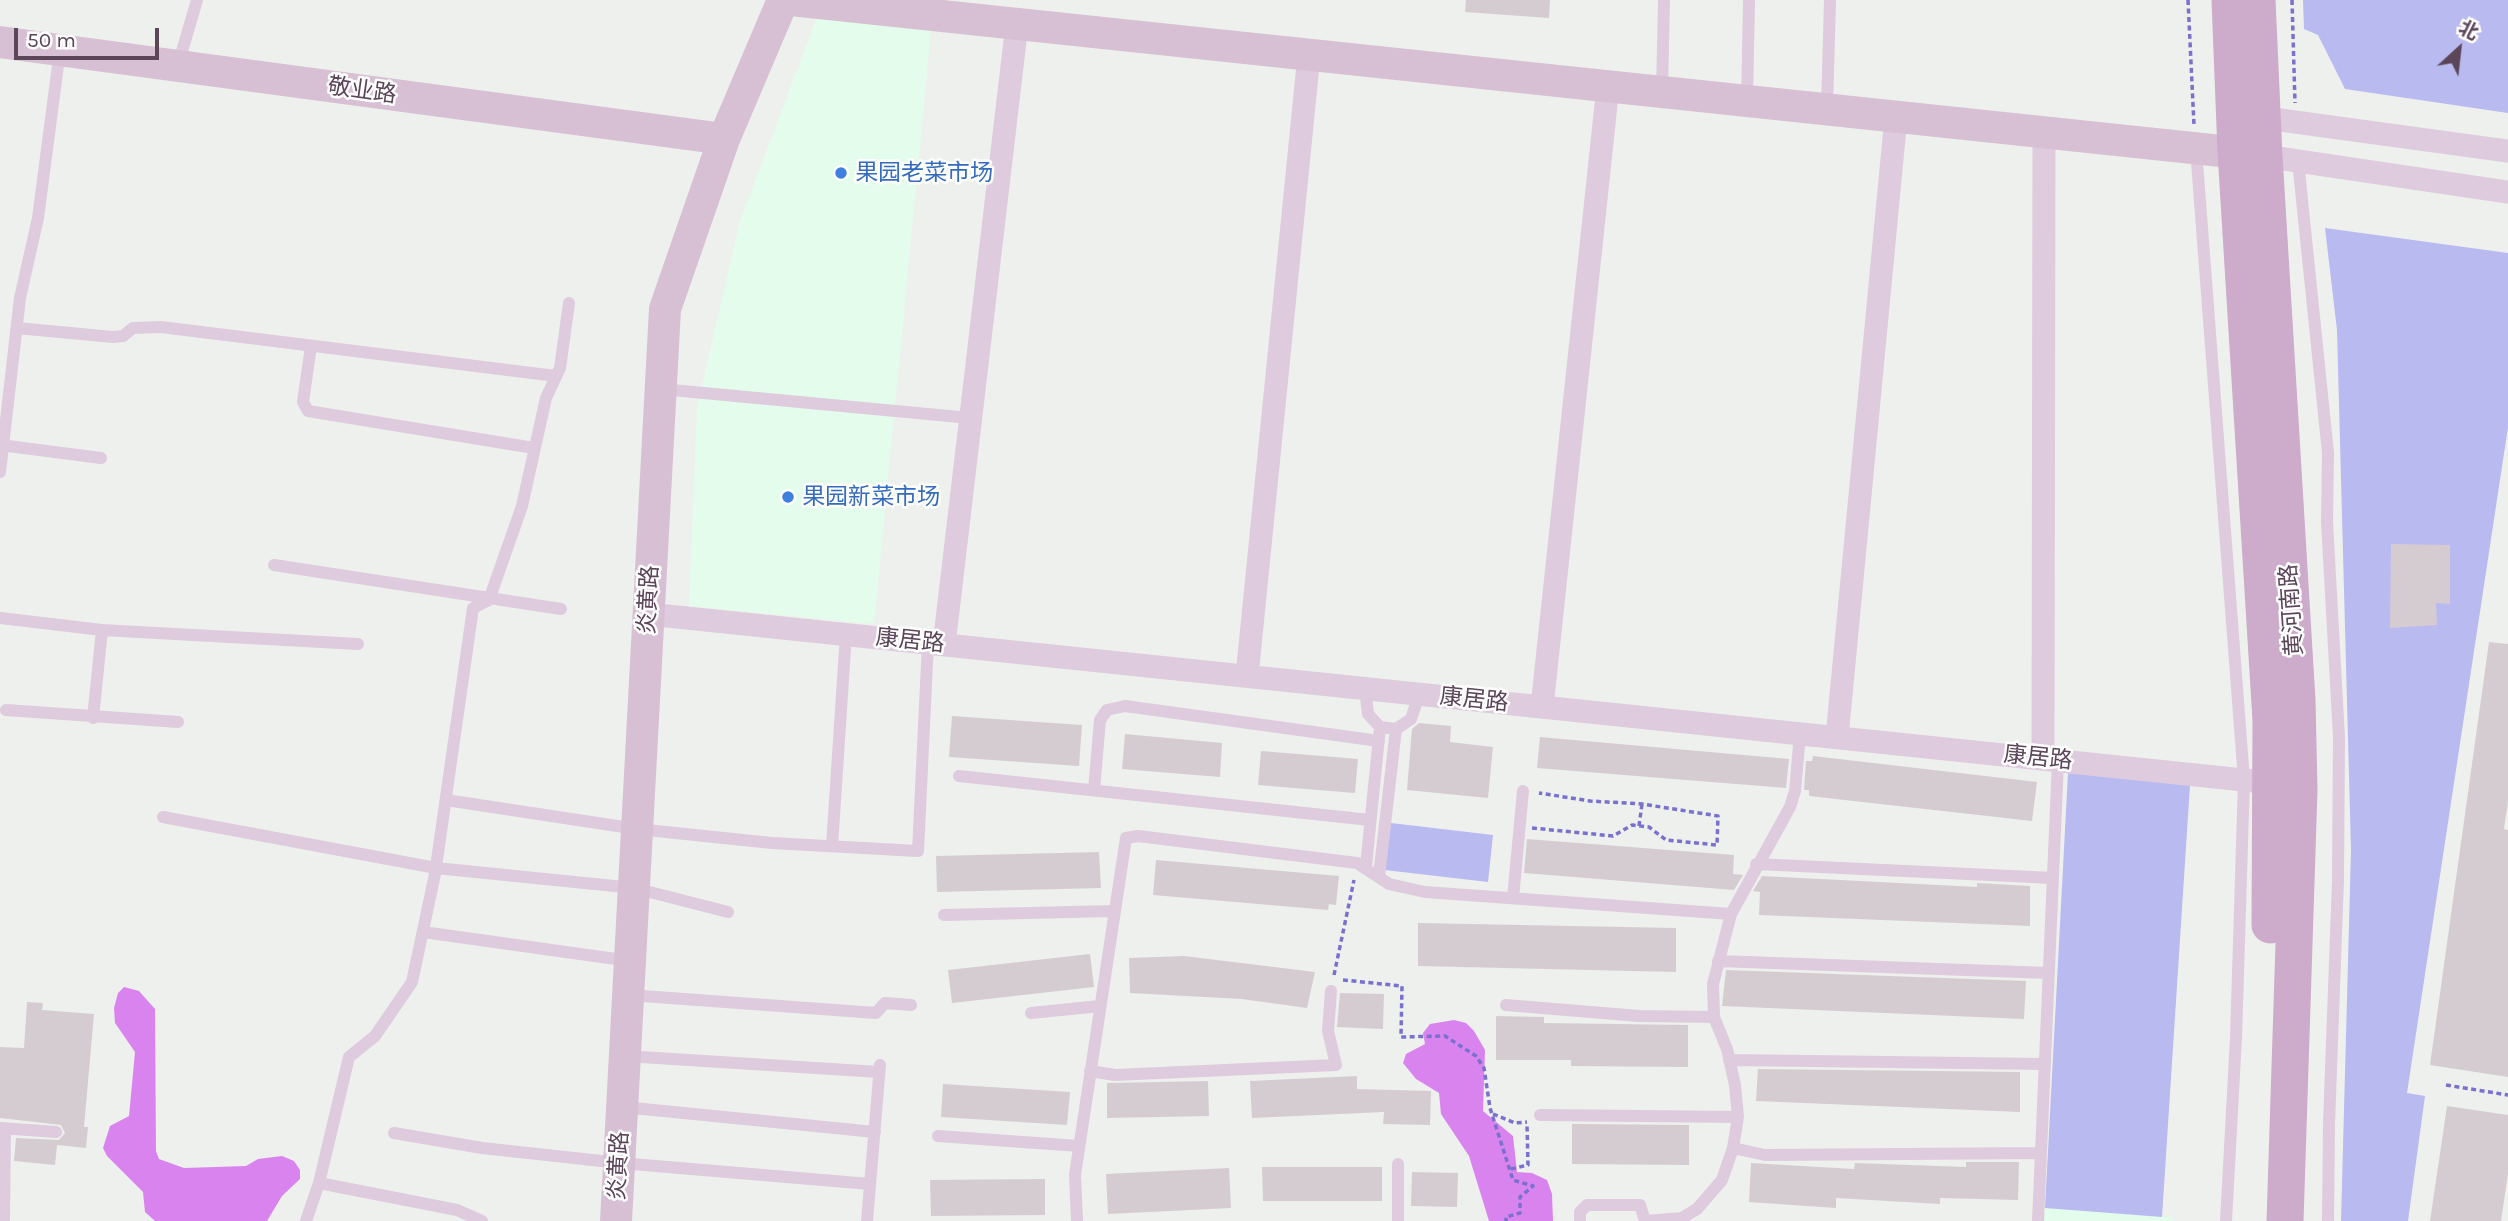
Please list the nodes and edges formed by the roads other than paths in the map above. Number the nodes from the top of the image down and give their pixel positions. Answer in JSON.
{"nodes":[{"id":1,"x":197,"y":0,"type":"edge"},
{"id":2,"x":783,"y":0,"type":"edge"},
{"id":3,"x":791,"y":0,"type":"edge"},
{"id":4,"x":1664,"y":0,"type":"edge"},
{"id":5,"x":1749,"y":0,"type":"edge"},
{"id":6,"x":1830,"y":0,"type":"edge"},
{"id":7,"x":2230,"y":0,"type":"edge"},
{"id":8,"x":2258,"y":0,"type":"edge"},
{"id":9,"x":1017,"y":24,"type":"junction"},
{"id":10,"x":0,"y":42,"type":"edge"},
{"id":11,"x":60,"y":50,"type":"junction"},
{"id":12,"x":1309,"y":55,"type":"junction"},
{"id":13,"x":178,"y":66,"type":"junction"},
{"id":14,"x":1608,"y":86,"type":"junction"},
{"id":15,"x":1662,"y":92,"type":"junction"},
{"id":16,"x":1747,"y":101,"type":"junction"},
{"id":17,"x":1827,"y":110,"type":"junction"},
{"id":18,"x":1896,"y":117,"type":"junction"},
{"id":19,"x":2264,"y":118,"type":"junction"},
{"id":20,"x":2044,"y":132,"type":"junction"},
{"id":21,"x":724,"y":139,"type":"junction"},
{"id":22,"x":2196,"y":148,"type":"junction"},
{"id":23,"x":2508,"y":151,"type":"edge"},
{"id":24,"x":2266,"y":156,"type":"junction"},
{"id":25,"x":2508,"y":192,"type":"edge"},
{"id":26,"x":569,"y":303,"type":"dead end"},
{"id":27,"x":17,"y":328,"type":"junction"},
{"id":28,"x":311,"y":346,"type":"junction"},
{"id":29,"x":556,"y":376,"type":"junction"},
{"id":30,"x":660,"y":389,"type":"junction"},
{"id":31,"x":971,"y":418,"type":"junction"},
{"id":32,"x":2,"y":445,"type":"edge"},
{"id":33,"x":534,"y":448,"type":"junction"},
{"id":34,"x":101,"y":458,"type":"dead end"},
{"id":35,"x":0,"y":472,"type":"edge"},
{"id":36,"x":274,"y":565,"type":"dead end"},
{"id":37,"x":489,"y":600,"type":"junction"},
{"id":38,"x":561,"y":610,"type":"dead end"},
{"id":39,"x":648,"y":614,"type":"junction"},
{"id":40,"x":0,"y":618,"type":"edge"},
{"id":41,"x":102,"y":630,"type":"junction"},
{"id":42,"x":846,"y":634,"type":"junction"},
{"id":43,"x":936,"y":644,"type":"junction"},
{"id":44,"x":358,"y":645,"type":"dead end"},
{"id":45,"x":1247,"y":676,"type":"junction"},
{"id":46,"x":1365,"y":689,"type":"junction"},
{"id":47,"x":1419,"y":695,"type":"junction"},
{"id":48,"x":1542,"y":707,"type":"junction"},
{"id":49,"x":6,"y":710,"type":"dead end"},
{"id":50,"x":93,"y":718,"type":"junction"},
{"id":51,"x":178,"y":722,"type":"dead end"},
{"id":52,"x":1380,"y":727,"type":"junction"},
{"id":53,"x":1396,"y":729,"type":"junction"},
{"id":54,"x":1800,"y":734,"type":"junction"},
{"id":55,"x":1837,"y":737,"type":"junction"},
{"id":56,"x":1379,"y":741,"type":"junction"},
{"id":57,"x":2050,"y":760,"type":"junction"},
{"id":58,"x":959,"y":776,"type":"dead end"},
{"id":59,"x":2272,"y":783,"type":"junction"},
{"id":60,"x":1094,"y":790,"type":"junction"},
{"id":61,"x":1523,"y":790,"type":"road end"},
{"id":62,"x":446,"y":800,"type":"junction"},
{"id":63,"x":163,"y":817,"type":"dead end"},
{"id":64,"x":1370,"y":820,"type":"junction"},
{"id":65,"x":637,"y":829,"type":"junction"},
{"id":66,"x":832,"y":846,"type":"junction"},
{"id":67,"x":1756,"y":864,"type":"junction"},
{"id":68,"x":1361,"y":865,"type":"junction"},
{"id":69,"x":436,"y":868,"type":"junction"},
{"id":70,"x":1379,"y":876,"type":"junction"},
{"id":71,"x":2053,"y":878,"type":"junction"},
{"id":72,"x":634,"y":888,"type":"junction"},
{"id":73,"x":1513,"y":898,"type":"junction"},
{"id":74,"x":1113,"y":911,"type":"junction"},
{"id":75,"x":728,"y":912,"type":"dead end"},
{"id":76,"x":1731,"y":914,"type":"junction"},
{"id":77,"x":944,"y":915,"type":"dead end"},
{"id":78,"x":423,"y":932,"type":"junction"},
{"id":79,"x":630,"y":961,"type":"junction"},
{"id":80,"x":1718,"y":961,"type":"junction"},
{"id":81,"x":2049,"y":972,"type":"junction"},
{"id":82,"x":1331,"y":991,"type":"dead end"},
{"id":83,"x":628,"y":995,"type":"junction"},
{"id":84,"x":911,"y":1005,"type":"dead end"},
{"id":85,"x":1506,"y":1005,"type":"dead end"},
{"id":86,"x":1100,"y":1006,"type":"junction"},
{"id":87,"x":1031,"y":1013,"type":"dead end"},
{"id":88,"x":1714,"y":1017,"type":"junction"},
{"id":89,"x":625,"y":1056,"type":"junction"},
{"id":90,"x":1729,"y":1060,"type":"junction"},
{"id":91,"x":2045,"y":1063,"type":"junction"},
{"id":92,"x":1090,"y":1071,"type":"junction"},
{"id":93,"x":622,"y":1107,"type":"junction"},
{"id":94,"x":1540,"y":1115,"type":"road end"},
{"id":95,"x":1738,"y":1117,"type":"junction"},
{"id":96,"x":2,"y":1128,"type":"edge"},
{"id":97,"x":56,"y":1132,"type":"dead end"},
{"id":98,"x":875,"y":1132,"type":"junction"},
{"id":99,"x":394,"y":1133,"type":"dead end"},
{"id":100,"x":938,"y":1136,"type":"dead end"},
{"id":101,"x":1079,"y":1146,"type":"junction"},
{"id":102,"x":1732,"y":1148,"type":"junction"},
{"id":103,"x":2041,"y":1153,"type":"junction"},
{"id":104,"x":620,"y":1163,"type":"junction"},
{"id":105,"x":1398,"y":1164,"type":"dead end"},
{"id":106,"x":320,"y":1183,"type":"junction"},
{"id":107,"x":870,"y":1184,"type":"junction"},
{"id":108,"x":1685,"y":1219,"type":"edge"},
{"id":109,"x":4,"y":1221,"type":"edge"},
{"id":110,"x":306,"y":1221,"type":"edge"},
{"id":111,"x":482,"y":1221,"type":"edge"},
{"id":112,"x":617,"y":1221,"type":"edge"},
{"id":113,"x":867,"y":1221,"type":"edge"},
{"id":114,"x":1077,"y":1221,"type":"edge"},
{"id":115,"x":1398,"y":1221,"type":"edge"},
{"id":116,"x":1580,"y":1221,"type":"edge"},
{"id":117,"x":1645,"y":1221,"type":"edge"},
{"id":118,"x":2038,"y":1221,"type":"edge"},
{"id":119,"x":2226,"y":1221,"type":"edge"},
{"id":120,"x":2262,"y":1221,"type":"edge"},
{"id":121,"x":2285,"y":1221,"type":"edge"},
{"id":122,"x":2328,"y":1221,"type":"edge"}],
"edges":[{"from":1,"to":13,"type":"lane"},
{"from":2,"to":21,"type":"street","name":"炎黄路"},
{"from":3,"to":9,"type":"street"},
{"from":4,"to":15,"type":"lane"},
{"from":5,"to":16,"type":"lane"},
{"from":6,"to":17,"type":"lane"},
{"from":7,"to":19,"type":"main road","name":"黄河南路"},
{"from":8,"to":19,"type":"main road","name":"黄河南路"},
{"from":9,"to":12,"type":"street"},
{"from":9,"to":31,"type":"street"},
{"from":10,"to":11,"type":"street","name":"敬业路"},
{"from":11,"to":13,"type":"street","name":"敬业路"},
{"from":11,"to":27,"type":"lane"},
{"from":12,"to":14,"type":"street"},
{"from":12,"to":45,"type":"street"},
{"from":13,"to":21,"type":"street","name":"敬业路"},
{"from":14,"to":15,"type":"street"},
{"from":14,"to":48,"type":"street"},
{"from":15,"to":16,"type":"street"},
{"from":16,"to":17,"type":"street"},
{"from":17,"to":18,"type":"street"},
{"from":18,"to":20,"type":"street"},
{"from":18,"to":55,"type":"street"},
{"from":19,"to":23,"type":"street"},
{"from":19,"to":24,"type":"main road","name":"黄河南路"},
{"from":20,"to":22,"type":"street"},
{"from":20,"to":57,"type":"street"},
{"from":21,"to":30,"type":"street","name":"炎黄路"},
{"from":22,"to":24,"type":"street"},
{"from":22,"to":59,"type":"lane"},
{"from":24,"to":25,"type":"street"},
{"from":24,"to":59,"type":"main road","name":"黄河南路"},
{"from":24,"to":122,"type":"lane"},
{"from":26,"to":29,"type":"lane"},
{"from":27,"to":28,"type":"lane"},
{"from":27,"to":32,"type":"lane"},
{"from":28,"to":29,"type":"lane"},
{"from":28,"to":33,"type":"lane"},
{"from":29,"to":33,"type":"lane"},
{"from":30,"to":31,"type":"lane"},
{"from":30,"to":39,"type":"street","name":"炎黄路"},
{"from":31,"to":43,"type":"street"},
{"from":32,"to":34,"type":"lane"},
{"from":32,"to":35,"type":"lane"},
{"from":33,"to":37,"type":"lane"},
{"from":36,"to":37,"type":"lane"},
{"from":37,"to":38,"type":"lane"},
{"from":37,"to":62,"type":"lane"},
{"from":39,"to":42,"type":"street","name":"康居路"},
{"from":39,"to":65,"type":"street","name":"炎黄路"},
{"from":40,"to":41,"type":"lane"},
{"from":41,"to":44,"type":"lane"},
{"from":41,"to":50,"type":"lane"},
{"from":42,"to":43,"type":"street","name":"康居路"},
{"from":42,"to":66,"type":"lane"},
{"from":43,"to":45,"type":"street","name":"康居路"},
{"from":43,"to":66,"type":"lane"},
{"from":45,"to":46,"type":"street","name":"康居路"},
{"from":46,"to":47,"type":"street","name":"康居路"},
{"from":46,"to":52,"type":"lane"},
{"from":47,"to":48,"type":"street","name":"康居路"},
{"from":47,"to":53,"type":"lane"},
{"from":48,"to":54,"type":"street","name":"康居路"},
{"from":49,"to":50,"type":"lane"},
{"from":50,"to":51,"type":"lane"},
{"from":52,"to":53,"type":"lane"},
{"from":52,"to":56,"type":"lane"},
{"from":53,"to":70,"type":"lane"},
{"from":54,"to":55,"type":"street","name":"康居路"},
{"from":54,"to":67,"type":"lane"},
{"from":55,"to":57,"type":"street","name":"康居路"},
{"from":56,"to":60,"type":"lane"},
{"from":56,"to":64,"type":"lane"},
{"from":57,"to":59,"type":"street","name":"康居路"},
{"from":57,"to":71,"type":"lane"},
{"from":58,"to":60,"type":"lane"},
{"from":59,"to":119,"type":"lane"},
{"from":59,"to":120,"type":"main road","name":"黄河南路"},
{"from":59,"to":121,"type":"main road","name":"黄河南路"},
{"from":60,"to":64,"type":"lane"},
{"from":61,"to":73,"type":"lane"},
{"from":62,"to":65,"type":"lane"},
{"from":62,"to":69,"type":"lane"},
{"from":63,"to":69,"type":"lane"},
{"from":64,"to":68,"type":"lane"},
{"from":65,"to":66,"type":"lane"},
{"from":65,"to":72,"type":"street","name":"炎黄路"},
{"from":67,"to":71,"type":"lane"},
{"from":67,"to":76,"type":"lane"},
{"from":68,"to":70,"type":"lane"},
{"from":68,"to":74,"type":"lane"},
{"from":69,"to":72,"type":"lane"},
{"from":69,"to":78,"type":"lane"},
{"from":70,"to":73,"type":"lane"},
{"from":71,"to":81,"type":"lane"},
{"from":72,"to":75,"type":"lane"},
{"from":72,"to":79,"type":"street","name":"炎黄路"},
{"from":73,"to":76,"type":"lane"},
{"from":74,"to":77,"type":"lane"},
{"from":74,"to":86,"type":"lane"},
{"from":76,"to":80,"type":"lane"},
{"from":78,"to":79,"type":"lane"},
{"from":78,"to":106,"type":"lane"},
{"from":79,"to":83,"type":"street","name":"炎黄路"},
{"from":80,"to":81,"type":"lane"},
{"from":80,"to":88,"type":"lane"},
{"from":81,"to":91,"type":"lane"},
{"from":82,"to":92,"type":"lane"},
{"from":83,"to":84,"type":"lane"},
{"from":83,"to":89,"type":"street","name":"炎黄路"},
{"from":85,"to":88,"type":"lane"},
{"from":86,"to":87,"type":"lane"},
{"from":86,"to":92,"type":"lane"},
{"from":88,"to":90,"type":"lane"},
{"from":89,"to":93,"type":"street","name":"炎黄路"},
{"from":89,"to":98,"type":"lane"},
{"from":90,"to":91,"type":"lane"},
{"from":90,"to":95,"type":"lane"},
{"from":91,"to":103,"type":"lane"},
{"from":92,"to":101,"type":"lane"},
{"from":93,"to":98,"type":"lane"},
{"from":93,"to":104,"type":"street","name":"炎黄路"},
{"from":94,"to":95,"type":"lane"},
{"from":95,"to":102,"type":"lane"},
{"from":96,"to":97,"type":"lane"},
{"from":96,"to":109,"type":"lane"},
{"from":98,"to":107,"type":"lane"},
{"from":99,"to":104,"type":"lane"},
{"from":100,"to":101,"type":"lane"},
{"from":101,"to":114,"type":"lane"},
{"from":102,"to":103,"type":"lane"},
{"from":102,"to":108,"type":"lane"},
{"from":103,"to":118,"type":"lane"},
{"from":104,"to":107,"type":"lane"},
{"from":104,"to":112,"type":"street","name":"炎黄路"},
{"from":105,"to":115,"type":"lane"},
{"from":106,"to":110,"type":"lane"},
{"from":106,"to":111,"type":"lane"},
{"from":107,"to":113,"type":"lane"},
{"from":108,"to":117,"type":"lane"},
{"from":116,"to":117,"type":"lane"}]}
